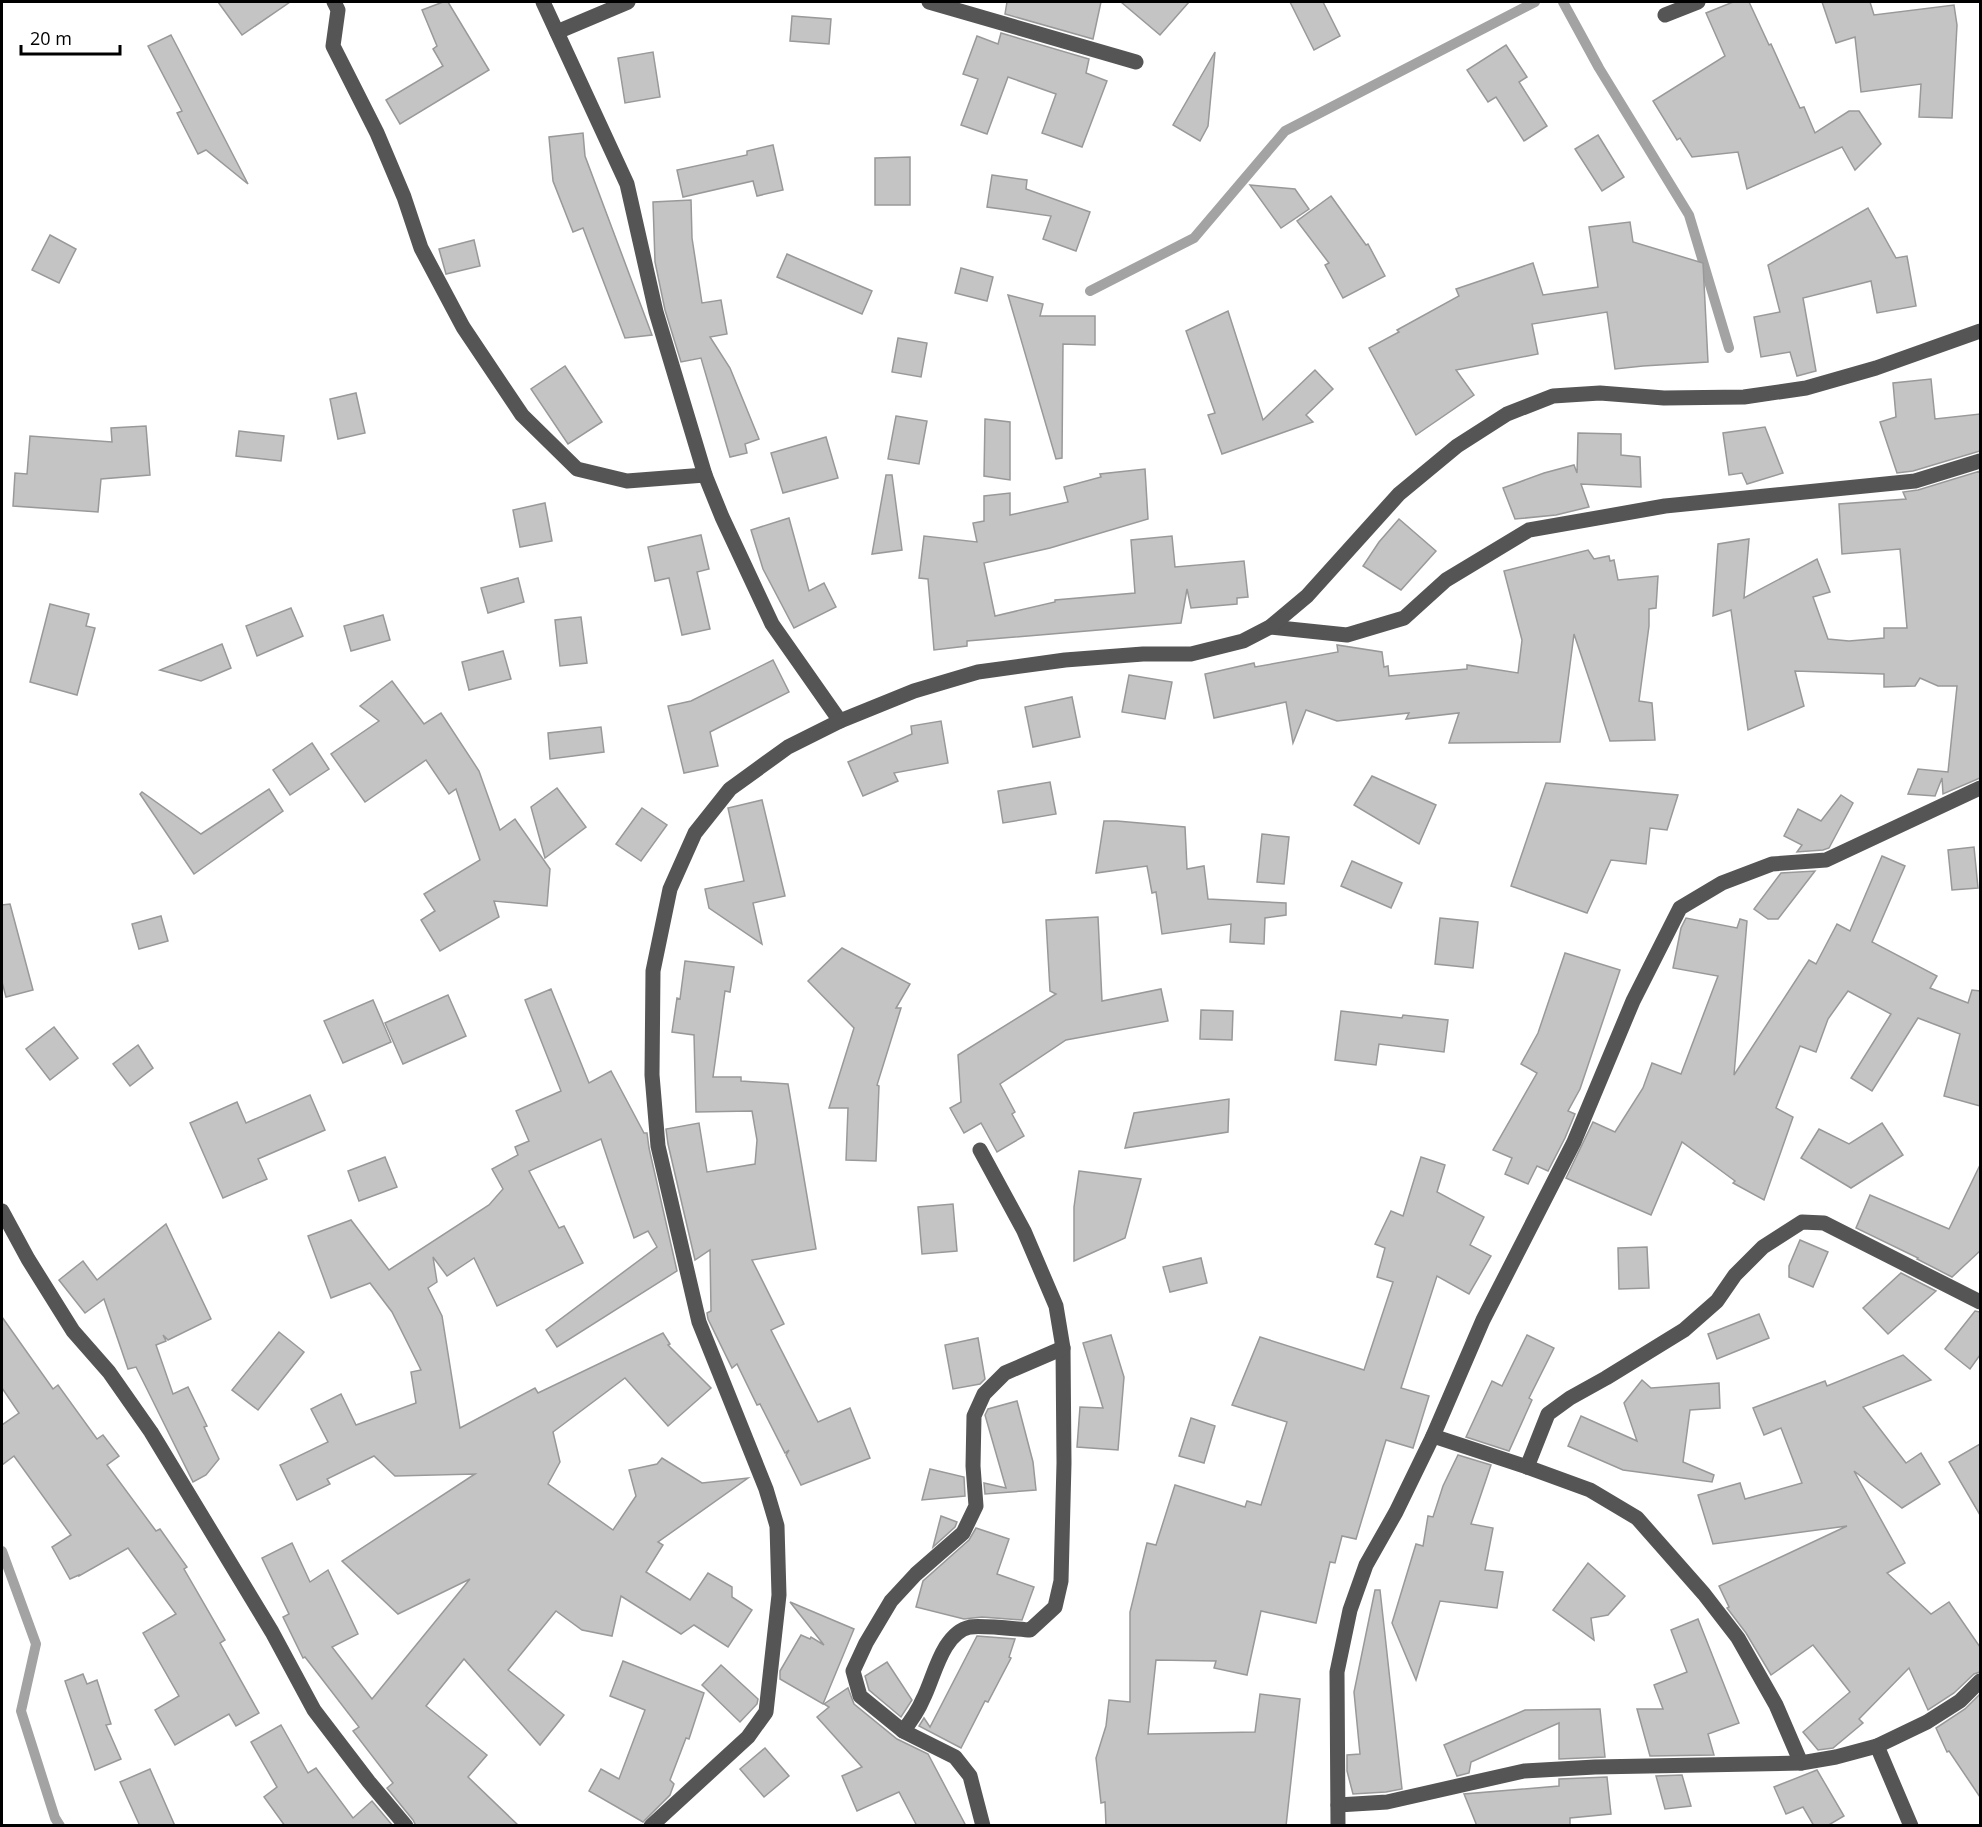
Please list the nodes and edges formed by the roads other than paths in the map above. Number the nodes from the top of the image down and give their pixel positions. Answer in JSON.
{"nodes":[{"id":1,"x":334,"y":2,"type":"edge"},
{"id":2,"x":543,"y":2,"type":"edge"},
{"id":3,"x":628,"y":2,"type":"edge"},
{"id":4,"x":928,"y":2,"type":"edge"},
{"id":5,"x":1698,"y":2,"type":"edge"},
{"id":6,"x":1665,"y":15,"type":"dead end"},
{"id":7,"x":557,"y":32,"type":"junction"},
{"id":8,"x":1136,"y":62,"type":"dead end"},
{"id":9,"x":1980,"y":331,"type":"edge"},
{"id":10,"x":1980,"y":461,"type":"edge"},
{"id":11,"x":705,"y":475,"type":"junction"},
{"id":12,"x":1270,"y":627,"type":"junction"},
{"id":13,"x":840,"y":721,"type":"junction"},
{"id":14,"x":1980,"y":788,"type":"edge"},
{"id":15,"x":980,"y":1150,"type":"dead end"},
{"id":16,"x":2,"y":1211,"type":"edge"},
{"id":17,"x":1980,"y":1302,"type":"edge"},
{"id":18,"x":1063,"y":1348,"type":"junction"},
{"id":19,"x":1433,"y":1436,"type":"junction"},
{"id":20,"x":1527,"y":1467,"type":"junction"},
{"id":21,"x":1980,"y":1681,"type":"edge"},
{"id":22,"x":903,"y":1731,"type":"junction"},
{"id":23,"x":1877,"y":1746,"type":"junction"},
{"id":24,"x":1801,"y":1763,"type":"junction"},
{"id":25,"x":1338,"y":1805,"type":"junction"},
{"id":26,"x":406,"y":1826,"type":"edge"},
{"id":27,"x":651,"y":1826,"type":"edge"},
{"id":28,"x":983,"y":1826,"type":"edge"},
{"id":29,"x":1338,"y":1826,"type":"edge"},
{"id":30,"x":1911,"y":1826,"type":"edge"}],
"edges":[{"from":1,"to":11,"type":"street"},
{"from":2,"to":7,"type":"street"},
{"from":3,"to":7,"type":"street"},
{"from":4,"to":8,"type":"street"},
{"from":5,"to":6,"type":"street"},
{"from":7,"to":11,"type":"street"},
{"from":9,"to":12,"type":"street"},
{"from":10,"to":12,"type":"street"},
{"from":11,"to":13,"type":"street"},
{"from":12,"to":13,"type":"street"},
{"from":13,"to":27,"type":"street"},
{"from":14,"to":19,"type":"street"},
{"from":15,"to":18,"type":"street"},
{"from":16,"to":26,"type":"street"},
{"from":17,"to":20,"type":"street"},
{"from":18,"to":22,"type":"street"},
{"from":18,"to":22,"type":"street"},
{"from":19,"to":20,"type":"street"},
{"from":19,"to":25,"type":"street"},
{"from":20,"to":24,"type":"street"},
{"from":21,"to":23,"type":"street"},
{"from":22,"to":28,"type":"street"},
{"from":23,"to":24,"type":"street"},
{"from":23,"to":30,"type":"street"},
{"from":24,"to":25,"type":"street"},
{"from":25,"to":29,"type":"street"}]}
